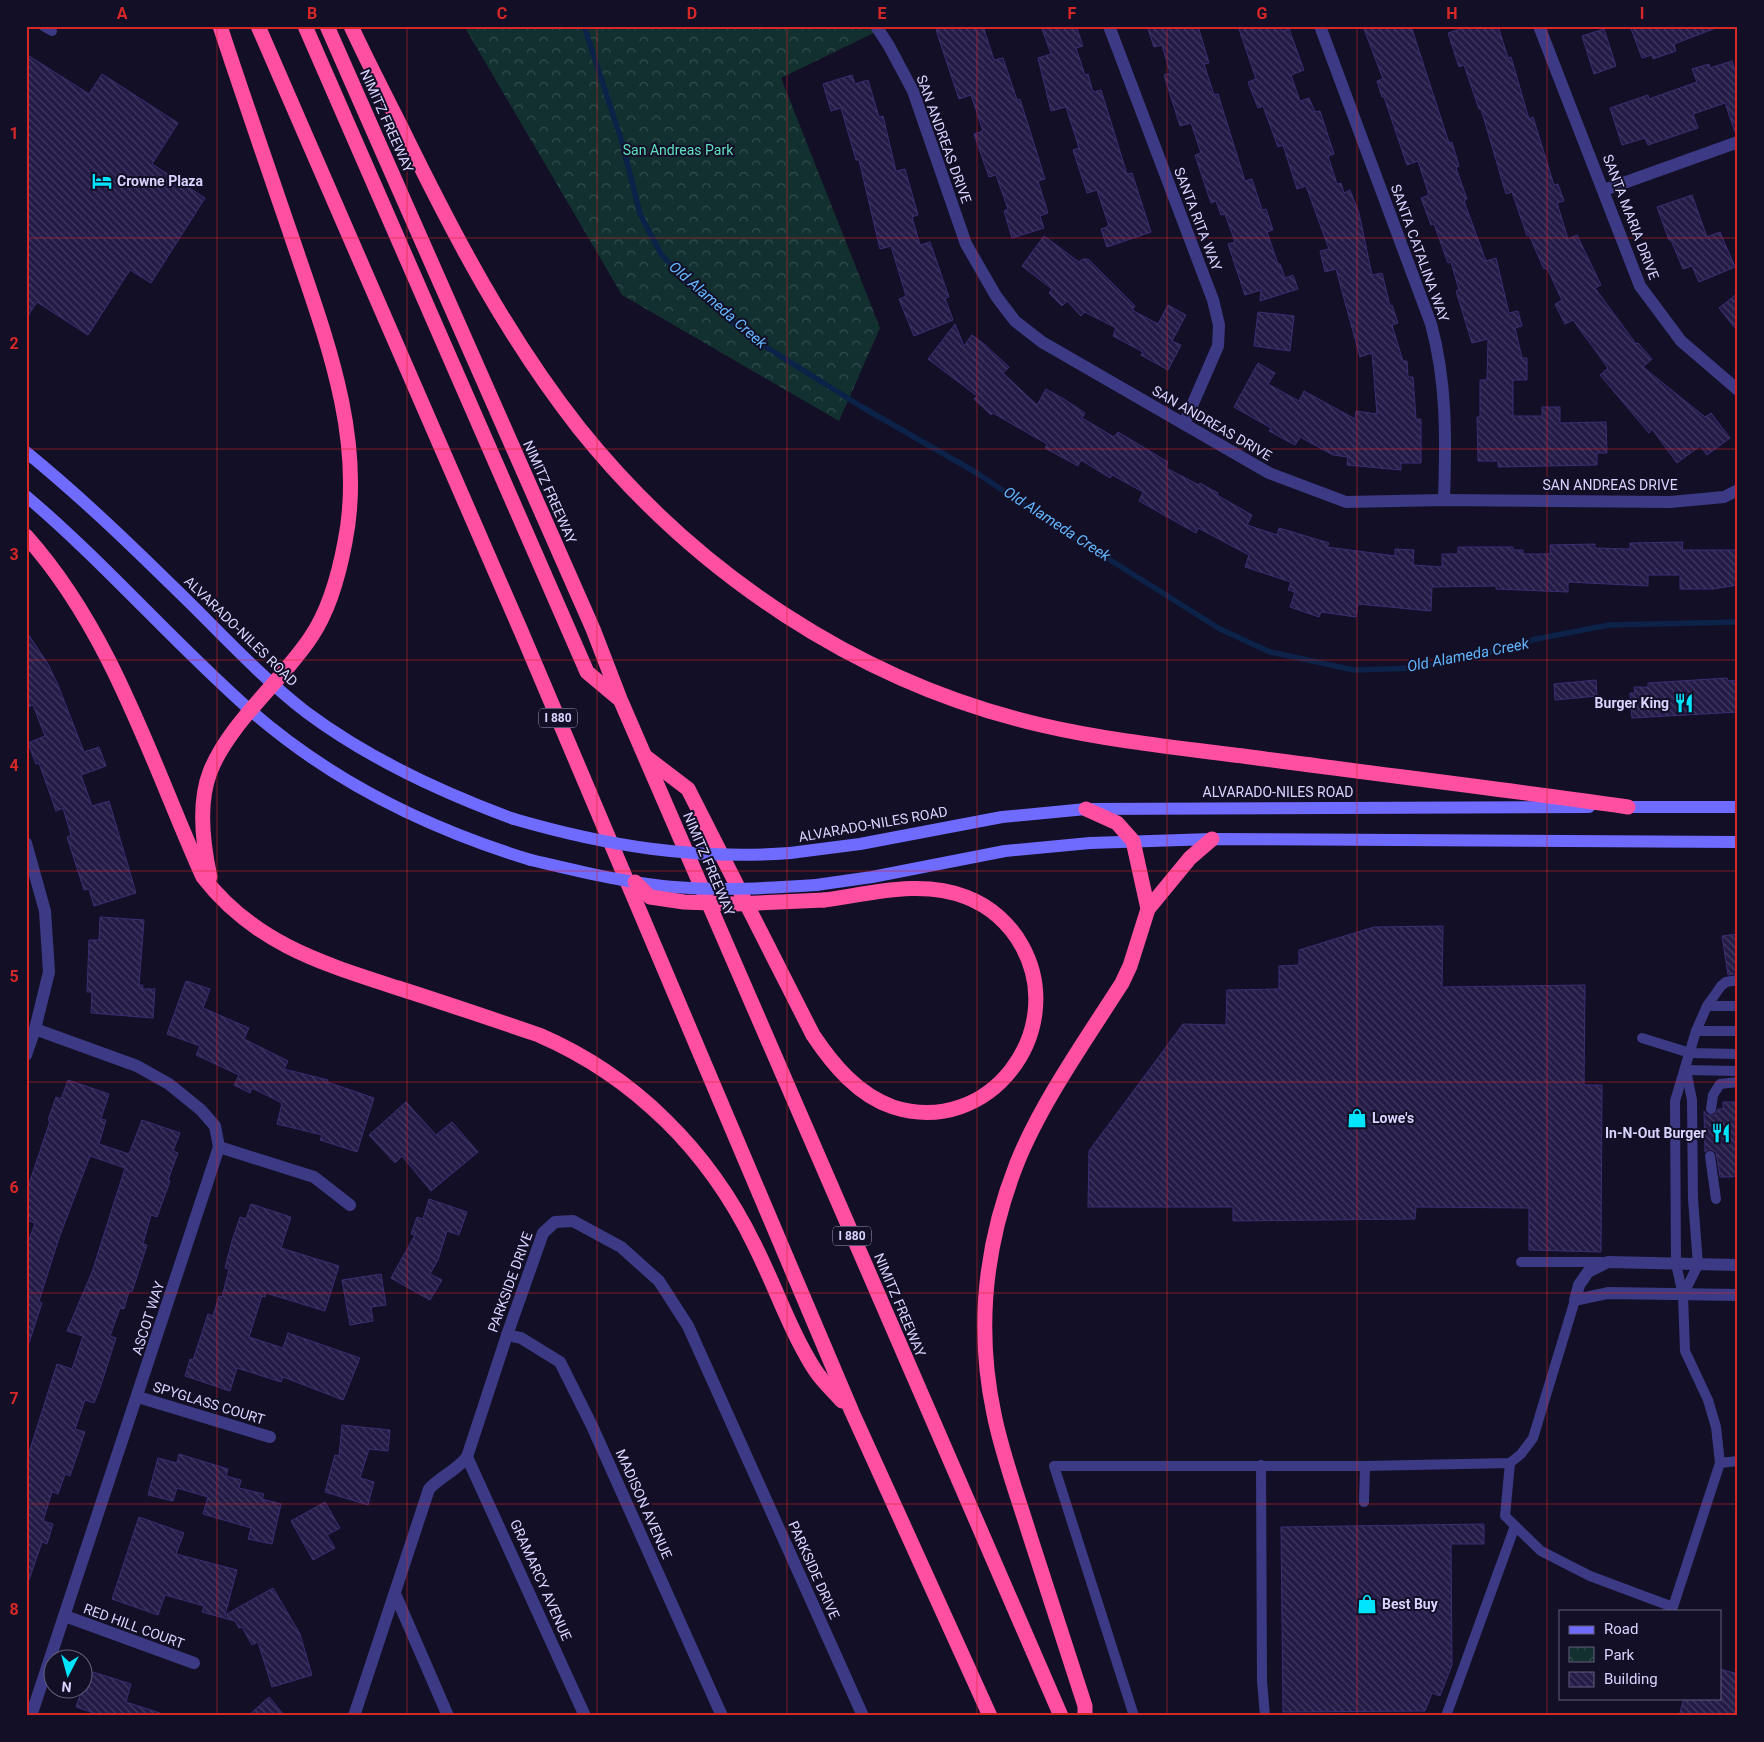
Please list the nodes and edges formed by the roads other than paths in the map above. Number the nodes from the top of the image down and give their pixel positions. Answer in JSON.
{"nodes":[{"id":1,"x":220,"y":26,"type":"edge"},
{"id":2,"x":258,"y":26,"type":"edge"},
{"id":3,"x":305,"y":26,"type":"edge"},
{"id":4,"x":327,"y":26,"type":"edge"},
{"id":5,"x":351,"y":26,"type":"edge"},
{"id":6,"x":876,"y":26,"type":"edge"},
{"id":7,"x":1109,"y":26,"type":"edge"},
{"id":8,"x":1320,"y":26,"type":"edge"},
{"id":9,"x":1539,"y":26,"type":"edge"},
{"id":10,"x":1738,"y":142,"type":"edge"},
{"id":11,"x":1604,"y":190,"type":"junction"},
{"id":12,"x":1738,"y":390,"type":"edge"},
{"id":13,"x":1184,"y":424,"type":"junction"},
{"id":14,"x":26,"y":452,"type":"edge"},
{"id":15,"x":1738,"y":490,"type":"edge"},
{"id":16,"x":26,"y":496,"type":"edge"},
{"id":17,"x":1444,"y":500,"type":"junction"},
{"id":18,"x":26,"y":536,"type":"edge"},
{"id":19,"x":274,"y":685,"type":"junction"},
{"id":20,"x":620,"y":699,"type":"junction"},
{"id":21,"x":251,"y":711,"type":"junction"},
{"id":22,"x":644,"y":756,"type":"junction"},
{"id":23,"x":1628,"y":807,"type":"junction"},
{"id":24,"x":1738,"y":807,"type":"edge"},
{"id":25,"x":1086,"y":808,"type":"junction"},
{"id":26,"x":1212,"y":839,"type":"junction"},
{"id":27,"x":1133,"y":841,"type":"junction"},
{"id":28,"x":1738,"y":842,"type":"edge"},
{"id":29,"x":26,"y":843,"type":"edge"},
{"id":30,"x":634,"y":882,"type":"junction"},
{"id":31,"x":219,"y":898,"type":"junction"},
{"id":32,"x":1148,"y":909,"type":"junction"},
{"id":33,"x":1738,"y":980,"type":"edge"},
{"id":34,"x":1707,"y":1006,"type":"junction"},
{"id":35,"x":1738,"y":1006,"type":"edge"},
{"id":36,"x":35,"y":1029,"type":"junction"},
{"id":37,"x":1696,"y":1031,"type":"junction"},
{"id":38,"x":1738,"y":1031,"type":"edge"},
{"id":39,"x":1642,"y":1038,"type":"dead end"},
{"id":40,"x":1690,"y":1053,"type":"junction"},
{"id":41,"x":1738,"y":1054,"type":"edge"},
{"id":42,"x":26,"y":1055,"type":"edge"},
{"id":43,"x":1686,"y":1070,"type":"junction"},
{"id":44,"x":1738,"y":1071,"type":"edge"},
{"id":45,"x":1738,"y":1082,"type":"edge"},
{"id":46,"x":1711,"y":1109,"type":"dead end"},
{"id":47,"x":219,"y":1147,"type":"junction"},
{"id":48,"x":1710,"y":1156,"type":"dead end"},
{"id":49,"x":1716,"y":1198,"type":"dead end"},
{"id":50,"x":350,"y":1205,"type":"dead end"},
{"id":51,"x":1521,"y":1262,"type":"dead end"},
{"id":52,"x":1608,"y":1262,"type":"junction"},
{"id":53,"x":1676,"y":1264,"type":"junction"},
{"id":54,"x":1698,"y":1265,"type":"junction"},
{"id":55,"x":1738,"y":1265,"type":"edge"},
{"id":56,"x":1683,"y":1295,"type":"junction"},
{"id":57,"x":1738,"y":1295,"type":"edge"},
{"id":58,"x":1576,"y":1300,"type":"junction"},
{"id":59,"x":507,"y":1335,"type":"junction"},
{"id":60,"x":138,"y":1396,"type":"junction"},
{"id":61,"x":852,"y":1412,"type":"junction"},
{"id":62,"x":270,"y":1437,"type":"dead end"},
{"id":63,"x":467,"y":1457,"type":"junction"},
{"id":64,"x":1738,"y":1461,"type":"edge"},
{"id":65,"x":1510,"y":1463,"type":"junction"},
{"id":66,"x":1720,"y":1463,"type":"junction"},
{"id":67,"x":1261,"y":1465,"type":"junction"},
{"id":68,"x":1365,"y":1466,"type":"junction"},
{"id":69,"x":1364,"y":1502,"type":"dead end"},
{"id":70,"x":1515,"y":1526,"type":"junction"},
{"id":71,"x":396,"y":1596,"type":"junction"},
{"id":72,"x":65,"y":1616,"type":"junction"},
{"id":73,"x":194,"y":1663,"type":"dead end"},
{"id":74,"x":31,"y":1716,"type":"edge"},
{"id":75,"x":354,"y":1716,"type":"edge"},
{"id":76,"x":448,"y":1716,"type":"edge"},
{"id":77,"x":585,"y":1716,"type":"edge"},
{"id":78,"x":722,"y":1716,"type":"edge"},
{"id":79,"x":864,"y":1716,"type":"edge"},
{"id":80,"x":990,"y":1716,"type":"edge"},
{"id":81,"x":1061,"y":1716,"type":"edge"},
{"id":82,"x":1085,"y":1716,"type":"edge"},
{"id":83,"x":1134,"y":1716,"type":"edge"},
{"id":84,"x":1265,"y":1716,"type":"edge"},
{"id":85,"x":1446,"y":1716,"type":"edge"}],
"edges":[{"from":1,"to":19,"type":"highway"},
{"from":2,"to":61,"type":"highway","number":"I 880"},
{"from":3,"to":20,"type":"highway","number":"I 880"},
{"from":4,"to":20,"type":"highway","name":"NIMITZ FREEWAY","number":"I 880"},
{"from":5,"to":23,"type":"highway"},
{"from":6,"to":13,"type":"street","name":"SAN ANDREAS DRIVE"},
{"from":7,"to":13,"type":"street","name":"SANTA RITA WAY"},
{"from":8,"to":17,"type":"street","name":"SANTA CATALINA WAY"},
{"from":9,"to":11,"type":"street","name":"SANTA MARIA DRIVE"},
{"from":10,"to":11,"type":"street"},
{"from":11,"to":12,"type":"street","name":"SANTA MARIA DRIVE"},
{"from":13,"to":17,"type":"street","name":"SAN ANDREAS DRIVE"},
{"from":14,"to":19,"type":"main road","name":"ALVARADO-NILES ROAD"},
{"from":15,"to":17,"type":"street","name":"SAN ANDREAS DRIVE"},
{"from":16,"to":21,"type":"main road"},
{"from":18,"to":31,"type":"highway"},
{"from":19,"to":21,"type":"highway"},
{"from":19,"to":25,"type":"main road","name":"ALVARADO-NILES ROAD","bridge":true},
{"from":20,"to":22,"type":"highway","name":"NIMITZ FREEWAY","number":"I 880"},
{"from":21,"to":30,"type":"main road","bridge":true},
{"from":21,"to":31,"type":"highway"},
{"from":22,"to":30,"type":"highway","bridge":true},
{"from":22,"to":81,"type":"highway","name":"NIMITZ FREEWAY","number":"I 880"},
{"from":23,"to":24,"type":"main road","name":"ALVARADO-NILES ROAD"},
{"from":23,"to":25,"type":"main road","name":"ALVARADO-NILES ROAD"},
{"from":25,"to":27,"type":"highway"},
{"from":26,"to":27,"type":"main road"},
{"from":26,"to":28,"type":"main road"},
{"from":26,"to":32,"type":"highway"},
{"from":27,"to":30,"type":"main road","bridge":true},
{"from":27,"to":32,"type":"highway"},
{"from":29,"to":36,"type":"street"},
{"from":31,"to":61,"type":"highway"},
{"from":32,"to":82,"type":"highway"},
{"from":33,"to":34,"type":"lane"},
{"from":34,"to":35,"type":"lane"},
{"from":34,"to":37,"type":"lane"},
{"from":36,"to":42,"type":"street"},
{"from":36,"to":47,"type":"street"},
{"from":37,"to":38,"type":"lane"},
{"from":37,"to":40,"type":"lane"},
{"from":39,"to":40,"type":"lane"},
{"from":40,"to":41,"type":"lane"},
{"from":40,"to":43,"type":"lane"},
{"from":43,"to":44,"type":"lane"},
{"from":43,"to":53,"type":"lane"},
{"from":43,"to":54,"type":"lane"},
{"from":45,"to":46,"type":"lane"},
{"from":47,"to":50,"type":"street"},
{"from":47,"to":60,"type":"street","name":"ASCOT WAY"},
{"from":48,"to":49,"type":"lane"},
{"from":51,"to":52,"type":"lane"},
{"from":52,"to":53,"type":"street"},
{"from":52,"to":58,"type":"street"},
{"from":53,"to":54,"type":"street"},
{"from":53,"to":56,"type":"lane"},
{"from":54,"to":55,"type":"street"},
{"from":54,"to":56,"type":"lane"},
{"from":56,"to":57,"type":"street"},
{"from":56,"to":58,"type":"street"},
{"from":56,"to":66,"type":"lane"},
{"from":58,"to":65,"type":"lane"},
{"from":59,"to":63,"type":"street","name":"PARKSIDE DRIVE"},
{"from":59,"to":78,"type":"street","name":"MADISON AVENUE"},
{"from":59,"to":79,"type":"street","name":"PARKSIDE DRIVE"},
{"from":60,"to":62,"type":"street","name":"SPYGLASS COURT"},
{"from":60,"to":72,"type":"street","name":"ASCOT WAY"},
{"from":61,"to":80,"type":"highway","number":"I 880"},
{"from":63,"to":71,"type":"street"},
{"from":63,"to":77,"type":"street","name":"GRAMARCY AVENUE"},
{"from":64,"to":66,"type":"lane"},
{"from":65,"to":68,"type":"lane"},
{"from":65,"to":70,"type":"lane"},
{"from":66,"to":70,"type":"lane"},
{"from":67,"to":68,"type":"lane"},
{"from":67,"to":83,"type":"lane"},
{"from":67,"to":84,"type":"lane"},
{"from":68,"to":69,"type":"lane"},
{"from":70,"to":85,"type":"lane"},
{"from":71,"to":75,"type":"street"},
{"from":71,"to":76,"type":"street"},
{"from":72,"to":73,"type":"street","name":"RED HILL COURT"},
{"from":72,"to":74,"type":"street","name":"ASCOT WAY"}]}
